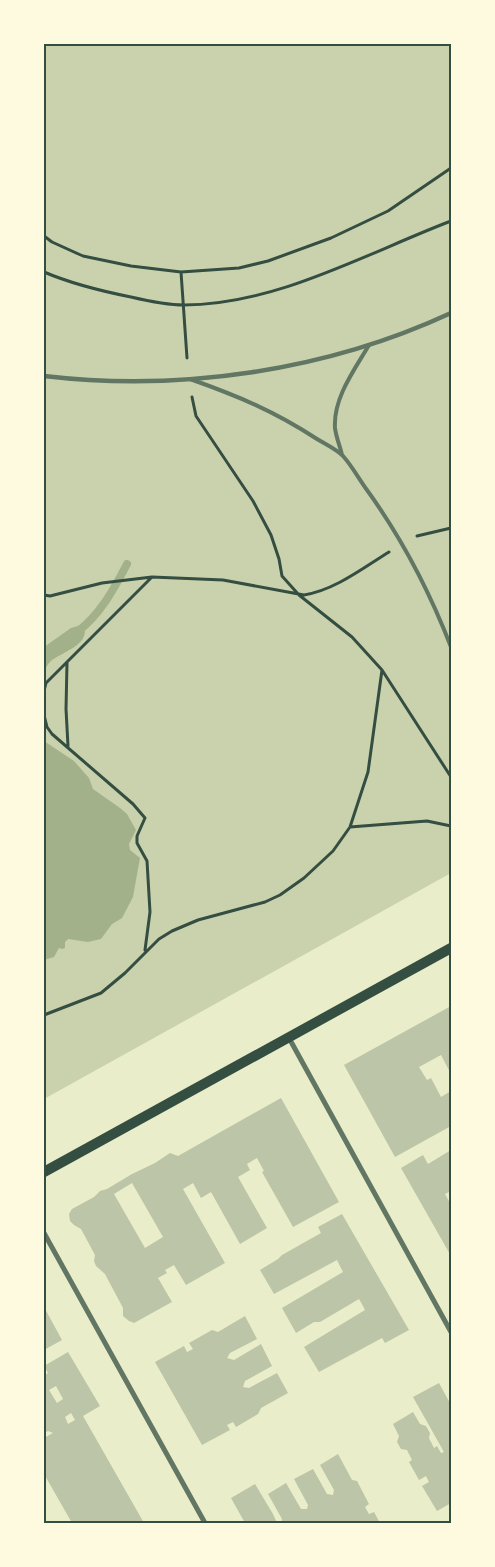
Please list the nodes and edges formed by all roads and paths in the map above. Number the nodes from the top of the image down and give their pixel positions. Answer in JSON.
{"nodes":[{"id":1,"x":451,"y":168,"type":"edge"},
{"id":2,"x":451,"y":221,"type":"edge"},
{"id":3,"x":44,"y":236,"type":"edge"},
{"id":4,"x":44,"y":272,"type":"edge"},
{"id":5,"x":181,"y":272,"type":"junction"},
{"id":6,"x":183,"y":305,"type":"junction"},
{"id":7,"x":451,"y":313,"type":"edge"},
{"id":8,"x":369,"y":345,"type":"junction"},
{"id":9,"x":188,"y":358,"type":"dead end"},
{"id":10,"x":44,"y":376,"type":"edge"},
{"id":11,"x":189,"y":379,"type":"junction"},
{"id":12,"x":192,"y":397,"type":"dead end"},
{"id":13,"x":342,"y":455,"type":"junction"},
{"id":14,"x":451,"y":528,"type":"edge"},
{"id":15,"x":417,"y":536,"type":"dead end"},
{"id":16,"x":389,"y":552,"type":"dead end"},
{"id":17,"x":152,"y":577,"type":"junction"},
{"id":18,"x":44,"y":595,"type":"edge"},
{"id":19,"x":299,"y":595,"type":"junction"},
{"id":20,"x":451,"y":647,"type":"edge"},
{"id":21,"x":67,"y":662,"type":"junction"},
{"id":22,"x":382,"y":670,"type":"junction"},
{"id":23,"x":44,"y":691,"type":"edge"},
{"id":24,"x":44,"y":715,"type":"edge"},
{"id":25,"x":68,"y":747,"type":"junction"},
{"id":26,"x":451,"y":777,"type":"edge"},
{"id":27,"x":451,"y":826,"type":"edge"},
{"id":28,"x":350,"y":827,"type":"junction"},
{"id":29,"x":451,"y":948,"type":"edge"},
{"id":30,"x":145,"y":951,"type":"junction"},
{"id":31,"x":44,"y":1015,"type":"edge"},
{"id":32,"x":289,"y":1037,"type":"junction"},
{"id":33,"x":44,"y":1172,"type":"edge"},
{"id":34,"x":44,"y":1233,"type":"edge"},
{"id":35,"x":451,"y":1332,"type":"edge"},
{"id":36,"x":205,"y":1523,"type":"edge"}],
"edges":[{"from":1,"to":5,"type":"path"},
{"from":2,"to":6,"type":"path"},
{"from":3,"to":5,"type":"path"},
{"from":4,"to":6,"type":"path"},
{"from":5,"to":6,"type":"path"},
{"from":6,"to":9,"type":"path"},
{"from":7,"to":8,"type":"street"},
{"from":8,"to":11,"type":"street"},
{"from":8,"to":13,"type":"lane"},
{"from":10,"to":11,"type":"street"},
{"from":11,"to":13,"type":"lane"},
{"from":12,"to":19,"type":"path"},
{"from":13,"to":20,"type":"lane"},
{"from":14,"to":15,"type":"path"},
{"from":16,"to":19,"type":"path"},
{"from":17,"to":18,"type":"path"},
{"from":17,"to":19,"type":"path"},
{"from":17,"to":21,"type":"path"},
{"from":19,"to":22,"type":"path"},
{"from":21,"to":23,"type":"path"},
{"from":21,"to":25,"type":"path"},
{"from":22,"to":26,"type":"path"},
{"from":22,"to":28,"type":"path"},
{"from":24,"to":25,"type":"path"},
{"from":25,"to":30,"type":"path"},
{"from":27,"to":28,"type":"path"},
{"from":28,"to":30,"type":"path"},
{"from":29,"to":32,"type":"main road"},
{"from":30,"to":31,"type":"path"},
{"from":32,"to":33,"type":"main road"},
{"from":32,"to":35,"type":"street"},
{"from":34,"to":36,"type":"street"}]}
